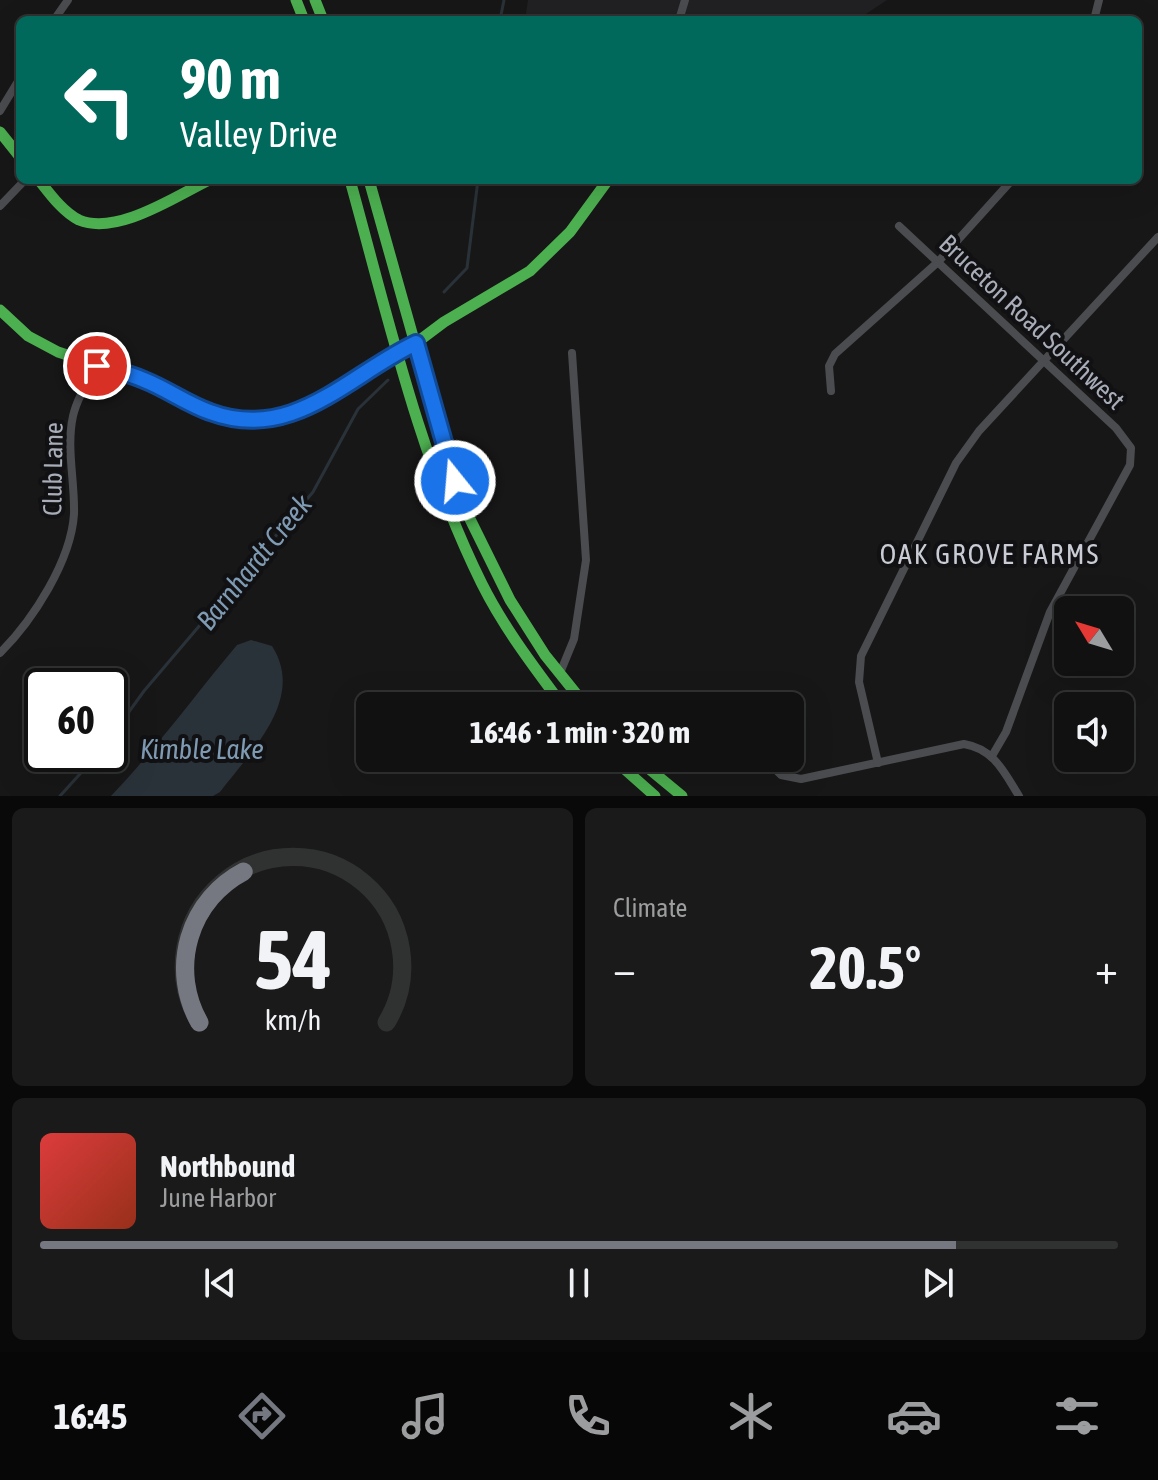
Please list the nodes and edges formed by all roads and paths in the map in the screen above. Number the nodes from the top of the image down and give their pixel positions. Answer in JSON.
{"nodes":[{"id":1,"x":16,"y":85,"type":"edge"},
{"id":2,"x":0,"y":111,"type":"edge"},
{"id":3,"x":0,"y":132,"type":"edge"},
{"id":4,"x":16,"y":152,"type":"edge"},
{"id":5,"x":21,"y":184,"type":"edge"},
{"id":6,"x":43,"y":184,"type":"edge"},
{"id":7,"x":200,"y":184,"type":"edge"},
{"id":8,"x":351,"y":184,"type":"edge"},
{"id":9,"x":370,"y":184,"type":"edge"},
{"id":10,"x":605,"y":184,"type":"edge"},
{"id":11,"x":1008,"y":184,"type":"edge"},
{"id":12,"x":0,"y":206,"type":"edge"},
{"id":13,"x":899,"y":226,"type":"dead end"},
{"id":14,"x":1158,"y":237,"type":"edge"},
{"id":15,"x":938,"y":262,"type":"junction"},
{"id":16,"x":0,"y":310,"type":"edge"},
{"id":17,"x":416,"y":343,"type":"junction"},
{"id":18,"x":397,"y":352,"type":"junction"},
{"id":19,"x":572,"y":353,"type":"dead end"},
{"id":20,"x":1044,"y":360,"type":"junction"},
{"id":21,"x":97,"y":366,"type":"junction"},
{"id":22,"x":831,"y":391,"type":"dead end"},
{"id":23,"x":0,"y":653,"type":"edge"},
{"id":24,"x":560,"y":673,"type":"junction"},
{"id":25,"x":552,"y":692,"type":"edge"},
{"id":26,"x":575,"y":692,"type":"edge"},
{"id":27,"x":992,"y":756,"type":"junction"},
{"id":28,"x":878,"y":763,"type":"junction"},
{"id":29,"x":628,"y":772,"type":"edge"},
{"id":30,"x":653,"y":772,"type":"edge"},
{"id":31,"x":778,"y":772,"type":"edge"},
{"id":32,"x":655,"y":796,"type":"edge"},
{"id":33,"x":682,"y":796,"type":"edge"},
{"id":34,"x":1019,"y":796,"type":"edge"}],
"edges":[{"from":1,"to":2,"type":"street"},
{"from":3,"to":4,"type":"main road"},
{"from":5,"to":12,"type":"street"},
{"from":6,"to":7,"type":"main road"},
{"from":8,"to":18,"type":"main road"},
{"from":9,"to":17,"type":"main road"},
{"from":10,"to":17,"type":"main road"},
{"from":11,"to":15,"type":"street"},
{"from":13,"to":15,"type":"street","name":"Bruceton Road Southwest"},
{"from":14,"to":20,"type":"street"},
{"from":15,"to":20,"type":"street","name":"Bruceton Road Southwest"},
{"from":15,"to":22,"type":"street"},
{"from":16,"to":21,"type":"main road"},
{"from":17,"to":18,"type":"main road"},
{"from":17,"to":24,"type":"main road"},
{"from":18,"to":21,"type":"main road"},
{"from":18,"to":25,"type":"main road"},
{"from":19,"to":24,"type":"street"},
{"from":20,"to":27,"type":"street","name":"Bruceton Road Southwest"},
{"from":20,"to":28,"type":"street"},
{"from":21,"to":23,"type":"street","name":"Club Lane"},
{"from":24,"to":26,"type":"main road"},
{"from":27,"to":28,"type":"street"},
{"from":27,"to":34,"type":"street"},
{"from":28,"to":31,"type":"street"},
{"from":29,"to":32,"type":"main road"},
{"from":30,"to":33,"type":"main road"}]}
